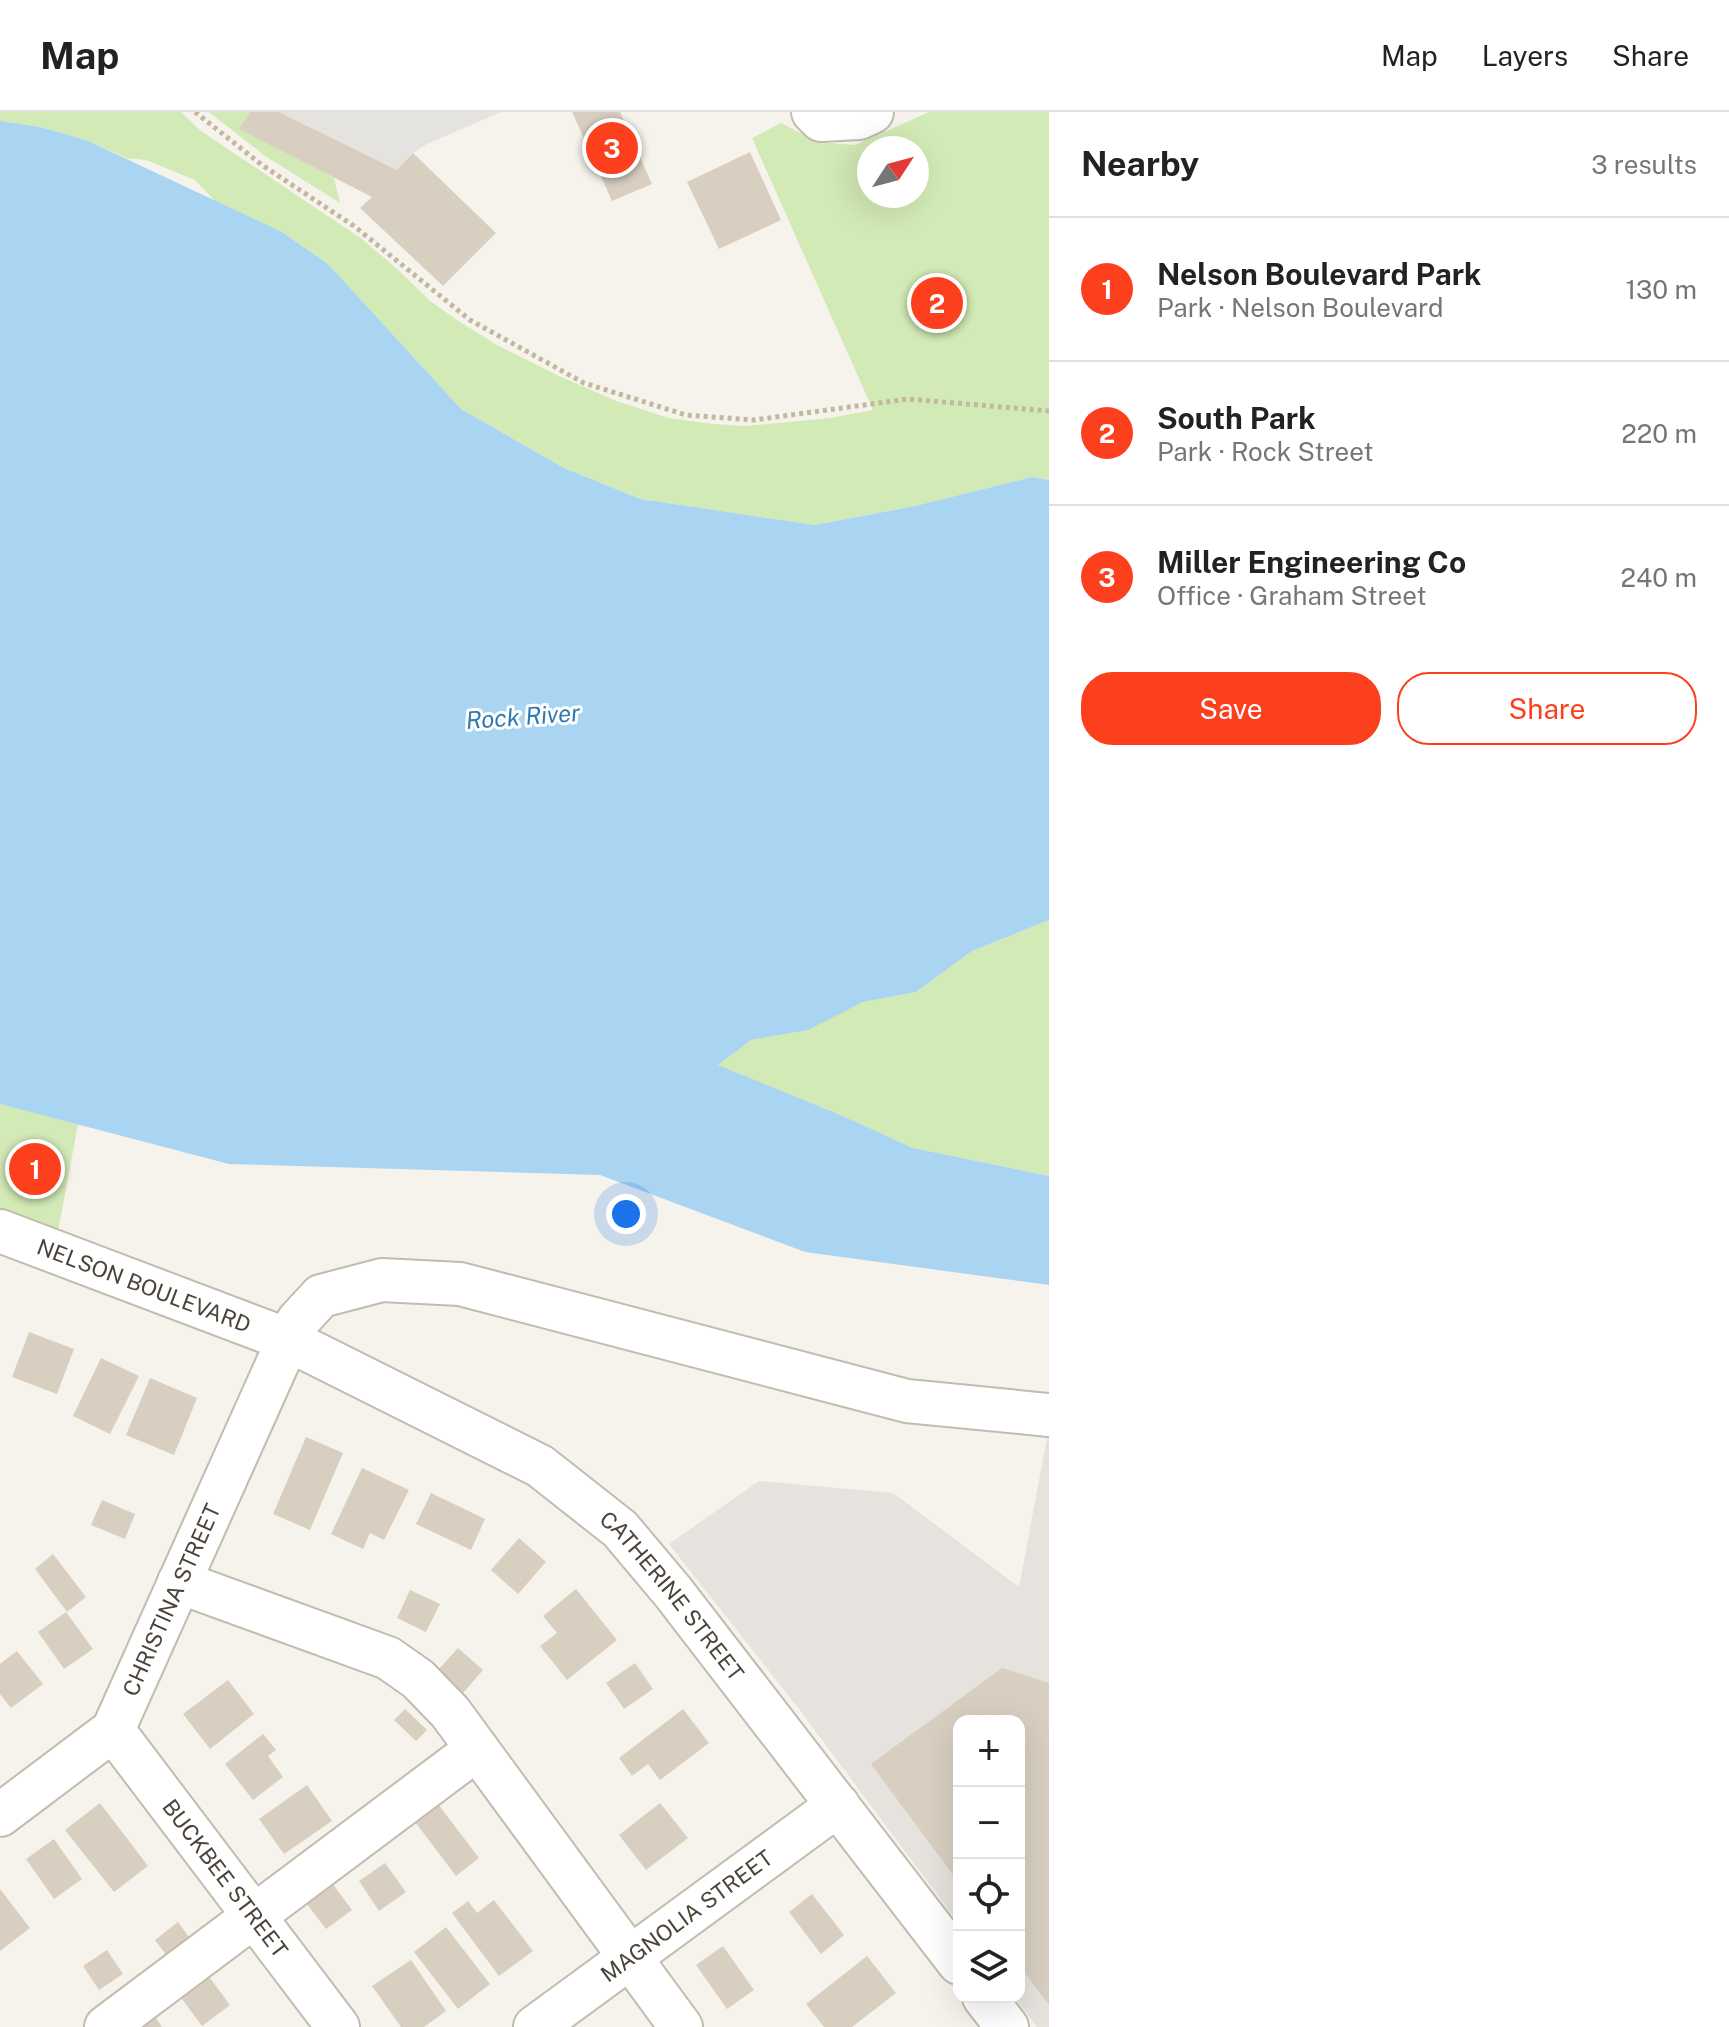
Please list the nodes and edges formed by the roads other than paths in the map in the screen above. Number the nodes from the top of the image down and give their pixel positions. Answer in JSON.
{"nodes":[{"id":1,"x":872,"y":112,"type":"edge"},
{"id":2,"x":817,"y":116,"type":"edge"},
{"id":3,"x":0,"y":1231,"type":"edge"},
{"id":4,"x":288,"y":1340,"type":"junction"},
{"id":5,"x":1049,"y":1415,"type":"edge"},
{"id":6,"x":179,"y":1582,"type":"junction"},
{"id":7,"x":113,"y":1730,"type":"junction"},
{"id":8,"x":477,"y":1749,"type":"junction"},
{"id":9,"x":838,"y":1805,"type":"junction"},
{"id":10,"x":0,"y":1815,"type":"edge"},
{"id":11,"x":254,"y":1916,"type":"junction"},
{"id":12,"x":953,"y":1955,"type":"edge"},
{"id":13,"x":628,"y":1957,"type":"junction"},
{"id":14,"x":989,"y":2003,"type":"edge"},
{"id":15,"x":106,"y":2027,"type":"edge"},
{"id":16,"x":338,"y":2027,"type":"edge"},
{"id":17,"x":535,"y":2027,"type":"edge"},
{"id":18,"x":681,"y":2027,"type":"edge"},
{"id":19,"x":1007,"y":2027,"type":"edge"}],
"edges":[{"from":1,"to":2,"type":"street"},
{"from":3,"to":4,"type":"street","name":"NELSON BOULEVARD"},
{"from":4,"to":5,"type":"street","name":"CHRISTINA STREET"},
{"from":4,"to":6,"type":"street","name":"CHRISTINA STREET"},
{"from":4,"to":9,"type":"street","name":"CATHERINE STREET"},
{"from":6,"to":7,"type":"street","name":"CHRISTINA STREET"},
{"from":6,"to":8,"type":"street"},
{"from":7,"to":10,"type":"street","name":"CHRISTINA STREET"},
{"from":7,"to":11,"type":"street","name":"BUCKBEE STREET"},
{"from":8,"to":11,"type":"street"},
{"from":8,"to":13,"type":"street"},
{"from":9,"to":12,"type":"street","name":"CATHERINE STREET"},
{"from":9,"to":13,"type":"street","name":"MAGNOLIA STREET"},
{"from":11,"to":15,"type":"street"},
{"from":11,"to":16,"type":"street","name":"BUCKBEE STREET"},
{"from":13,"to":17,"type":"street","name":"MAGNOLIA STREET"},
{"from":13,"to":18,"type":"street"},
{"from":14,"to":19,"type":"street"}]}
